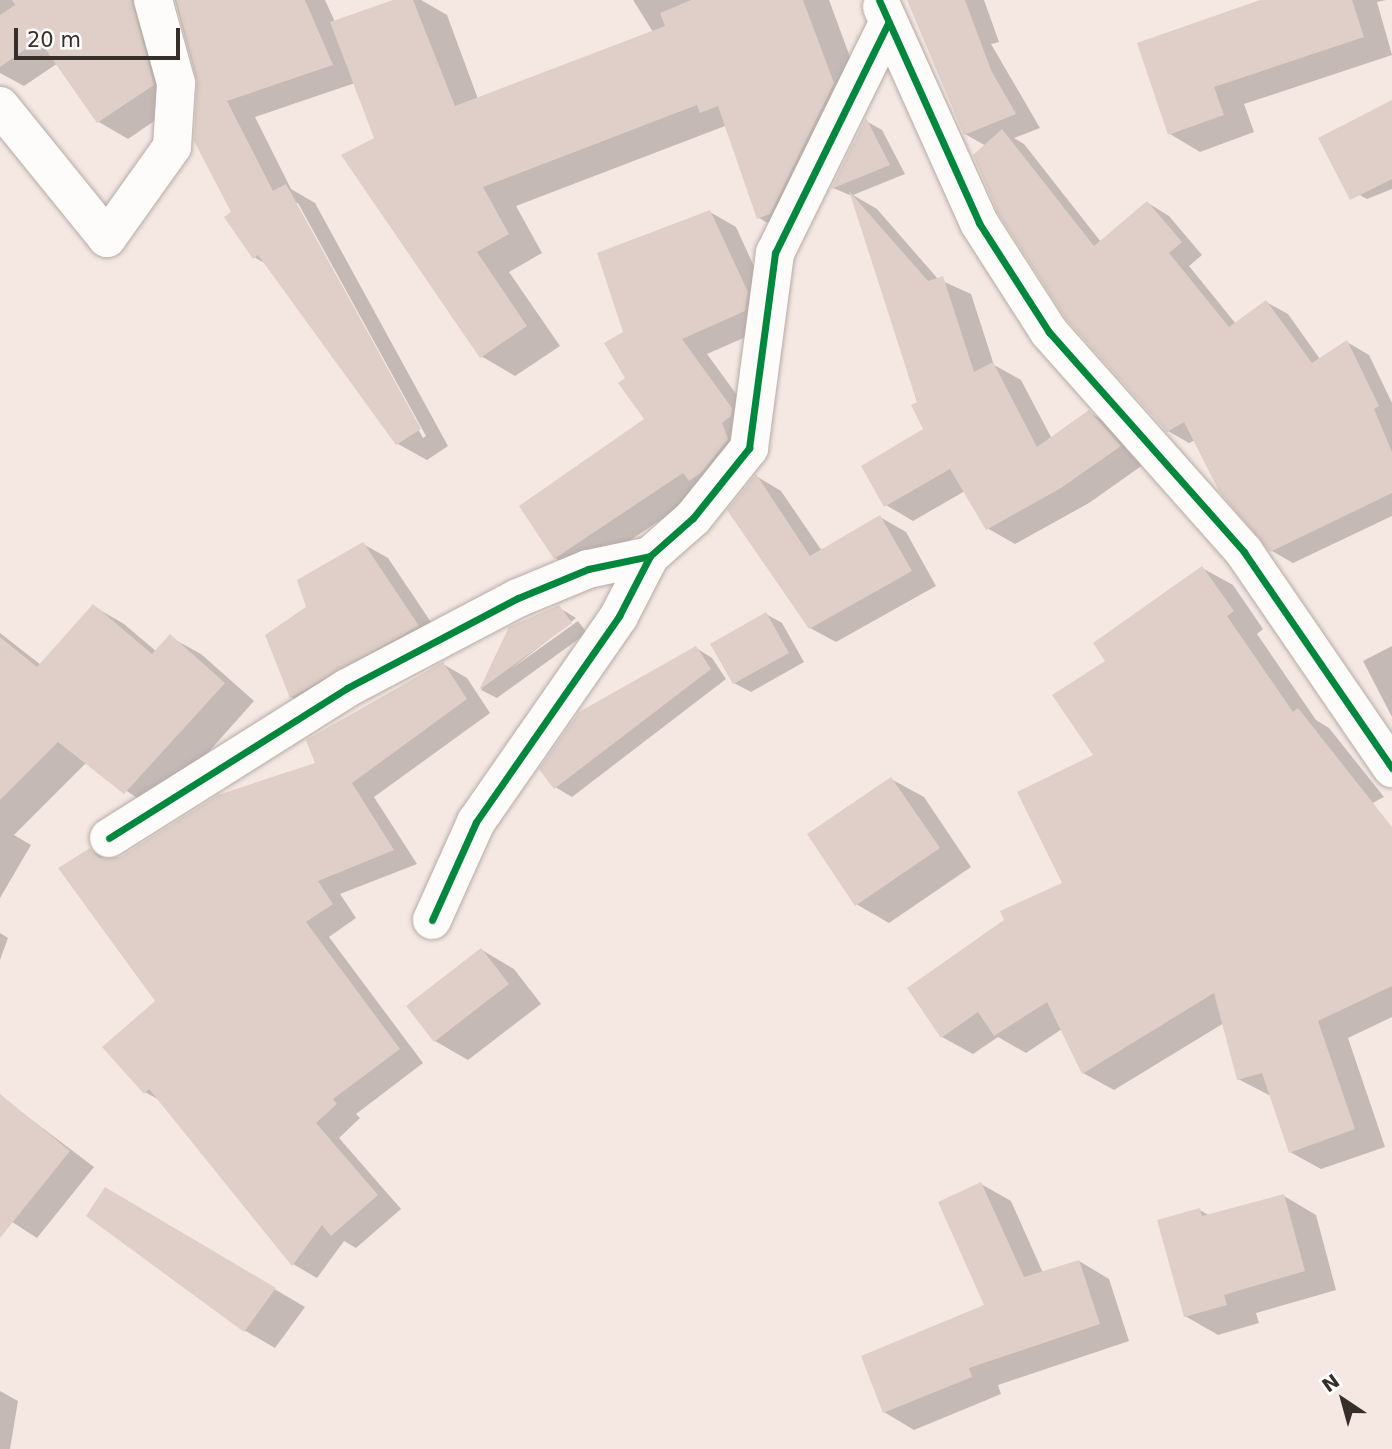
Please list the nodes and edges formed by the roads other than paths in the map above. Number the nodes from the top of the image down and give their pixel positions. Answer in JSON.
{"nodes":[{"id":1,"x":153,"y":0,"type":"edge"},
{"id":2,"x":884,"y":12,"type":"edge"},
{"id":3,"x":0,"y":106,"type":"edge"},
{"id":4,"x":650,"y":556,"type":"junction"},
{"id":5,"x":1392,"y":768,"type":"edge"},
{"id":6,"x":109,"y":838,"type":"dead end"},
{"id":7,"x":432,"y":920,"type":"dead end"}],
"edges":[{"from":1,"to":3,"type":"street"},
{"from":2,"to":4,"type":"street"},
{"from":2,"to":5,"type":"street"},
{"from":4,"to":6,"type":"street"},
{"from":4,"to":7,"type":"street"}]}
